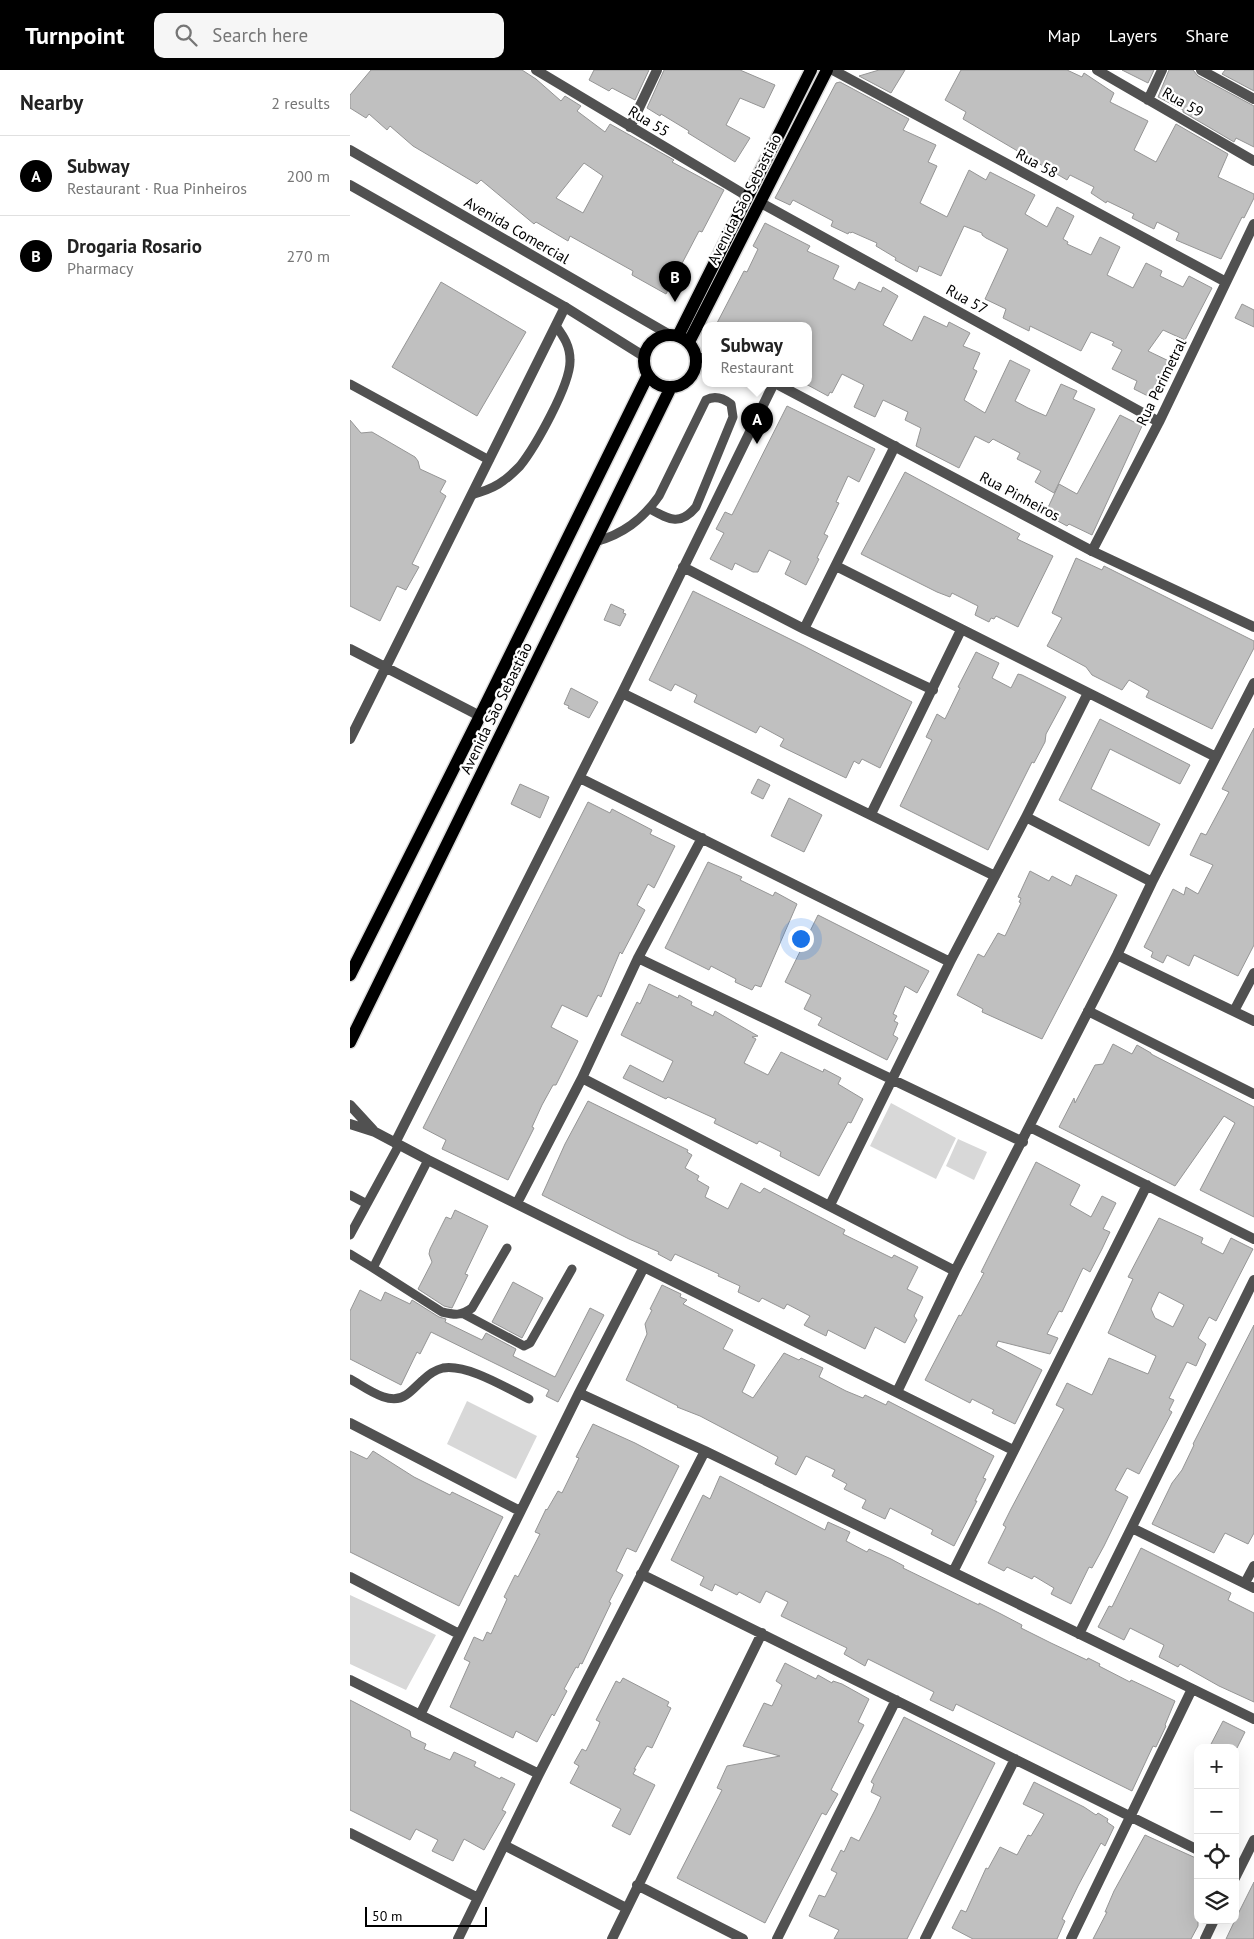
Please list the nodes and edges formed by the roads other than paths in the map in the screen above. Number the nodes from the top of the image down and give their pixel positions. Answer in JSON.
{"nodes":[{"id":1,"x":536,"y":70,"type":"edge"},
{"id":2,"x":657,"y":70,"type":"edge"},
{"id":3,"x":811,"y":70,"type":"edge"},
{"id":4,"x":828,"y":70,"type":"edge"},
{"id":5,"x":833,"y":70,"type":"edge"},
{"id":6,"x":1097,"y":70,"type":"edge"},
{"id":7,"x":1162,"y":70,"type":"edge"},
{"id":8,"x":1201,"y":70,"type":"edge"},
{"id":9,"x":1254,"y":99,"type":"edge"},
{"id":10,"x":1148,"y":100,"type":"junction"},
{"id":11,"x":630,"y":127,"type":"junction"},
{"id":12,"x":350,"y":150,"type":"edge"},
{"id":13,"x":1254,"y":161,"type":"edge"},
{"id":14,"x":350,"y":185,"type":"edge"},
{"id":15,"x":747,"y":196,"type":"junction"},
{"id":16,"x":761,"y":203,"type":"junction"},
{"id":17,"x":1254,"y":224,"type":"edge"},
{"id":18,"x":1226,"y":282,"type":"junction"},
{"id":19,"x":565,"y":307,"type":"junction"},
{"id":20,"x":556,"y":326,"type":"junction"},
{"id":21,"x":679,"y":337,"type":"junction"},
{"id":22,"x":645,"y":357,"type":"junction"},
{"id":23,"x":701,"y":358,"type":"edge"},
{"id":24,"x":648,"y":374,"type":"junction"},
{"id":25,"x":350,"y":384,"type":"edge"},
{"id":26,"x":671,"y":387,"type":"junction"},
{"id":27,"x":772,"y":387,"type":"edge"},
{"id":28,"x":782,"y":387,"type":"edge"},
{"id":29,"x":1159,"y":422,"type":"junction"},
{"id":30,"x":895,"y":446,"type":"junction"},
{"id":31,"x":489,"y":460,"type":"junction"},
{"id":32,"x":472,"y":495,"type":"junction"},
{"id":33,"x":650,"y":509,"type":"junction"},
{"id":34,"x":595,"y":542,"type":"junction"},
{"id":35,"x":1092,"y":551,"type":"junction"},
{"id":36,"x":836,"y":566,"type":"junction"},
{"id":37,"x":683,"y":568,"type":"junction"},
{"id":38,"x":1254,"y":628,"type":"edge"},
{"id":39,"x":804,"y":629,"type":"junction"},
{"id":40,"x":961,"y":630,"type":"junction"},
{"id":41,"x":350,"y":649,"type":"edge"},
{"id":42,"x":386,"y":666,"type":"junction"},
{"id":43,"x":1254,"y":684,"type":"edge"},
{"id":44,"x":933,"y":690,"type":"junction"},
{"id":45,"x":622,"y":693,"type":"junction"},
{"id":46,"x":1088,"y":693,"type":"junction"},
{"id":47,"x":480,"y":716,"type":"junction"},
{"id":48,"x":350,"y":738,"type":"edge"},
{"id":49,"x":1216,"y":757,"type":"junction"},
{"id":50,"x":580,"y":778,"type":"junction"},
{"id":51,"x":871,"y":814,"type":"junction"},
{"id":52,"x":1026,"y":817,"type":"junction"},
{"id":53,"x":702,"y":838,"type":"junction"},
{"id":54,"x":995,"y":876,"type":"junction"},
{"id":55,"x":1152,"y":882,"type":"junction"},
{"id":56,"x":1117,"y":955,"type":"junction"},
{"id":57,"x":638,"y":958,"type":"junction"},
{"id":58,"x":950,"y":962,"type":"junction"},
{"id":59,"x":1254,"y":973,"type":"edge"},
{"id":60,"x":350,"y":975,"type":"edge"},
{"id":61,"x":1234,"y":1010,"type":"junction"},
{"id":62,"x":1088,"y":1011,"type":"junction"},
{"id":63,"x":1254,"y":1021,"type":"edge"},
{"id":64,"x":350,"y":1042,"type":"edge"},
{"id":65,"x":582,"y":1078,"type":"junction"},
{"id":66,"x":891,"y":1080,"type":"junction"},
{"id":67,"x":1254,"y":1094,"type":"edge"},
{"id":68,"x":350,"y":1105,"type":"edge"},
{"id":69,"x":350,"y":1124,"type":"edge"},
{"id":70,"x":1030,"y":1127,"type":"junction"},
{"id":71,"x":375,"y":1132,"type":"junction"},
{"id":72,"x":1023,"y":1142,"type":"junction"},
{"id":73,"x":397,"y":1144,"type":"junction"},
{"id":74,"x":428,"y":1160,"type":"junction"},
{"id":75,"x":1147,"y":1185,"type":"junction"},
{"id":76,"x":350,"y":1195,"type":"edge"},
{"id":77,"x":367,"y":1204,"type":"junction"},
{"id":78,"x":517,"y":1204,"type":"junction"},
{"id":79,"x":830,"y":1205,"type":"junction"},
{"id":80,"x":350,"y":1235,"type":"edge"},
{"id":81,"x":1254,"y":1239,"type":"edge"},
{"id":82,"x":507,"y":1248,"type":"dead end"},
{"id":83,"x":350,"y":1254,"type":"edge"},
{"id":84,"x":644,"y":1267,"type":"junction"},
{"id":85,"x":372,"y":1268,"type":"junction"},
{"id":86,"x":572,"y":1269,"type":"dead end"},
{"id":87,"x":956,"y":1271,"type":"junction"},
{"id":88,"x":1254,"y":1280,"type":"edge"},
{"id":89,"x":464,"y":1314,"type":"junction"},
{"id":90,"x":350,"y":1379,"type":"edge"},
{"id":91,"x":897,"y":1392,"type":"junction"},
{"id":92,"x":579,"y":1393,"type":"junction"},
{"id":93,"x":529,"y":1399,"type":"dead end"},
{"id":94,"x":350,"y":1423,"type":"edge"},
{"id":95,"x":1013,"y":1450,"type":"junction"},
{"id":96,"x":705,"y":1451,"type":"junction"},
{"id":97,"x":520,"y":1511,"type":"junction"},
{"id":98,"x":1132,"y":1528,"type":"junction"},
{"id":99,"x":1254,"y":1566,"type":"edge"},
{"id":100,"x":952,"y":1572,"type":"junction"},
{"id":101,"x":641,"y":1574,"type":"junction"},
{"id":102,"x":350,"y":1577,"type":"edge"},
{"id":103,"x":1250,"y":1586,"type":"edge"},
{"id":104,"x":762,"y":1633,"type":"junction"},
{"id":105,"x":459,"y":1634,"type":"junction"},
{"id":106,"x":1079,"y":1634,"type":"junction"},
{"id":107,"x":350,"y":1680,"type":"edge"},
{"id":108,"x":1192,"y":1689,"type":"junction"},
{"id":109,"x":896,"y":1700,"type":"junction"},
{"id":110,"x":420,"y":1716,"type":"junction"},
{"id":111,"x":1254,"y":1719,"type":"edge"},
{"id":112,"x":1014,"y":1759,"type":"junction"},
{"id":113,"x":539,"y":1774,"type":"junction"},
{"id":114,"x":1129,"y":1816,"type":"junction"},
{"id":115,"x":350,"y":1833,"type":"edge"},
{"id":116,"x":1254,"y":1840,"type":"edge"},
{"id":117,"x":504,"y":1845,"type":"junction"},
{"id":118,"x":1194,"y":1848,"type":"edge"},
{"id":119,"x":1239,"y":1867,"type":"edge"},
{"id":120,"x":637,"y":1885,"type":"junction"},
{"id":121,"x":478,"y":1898,"type":"junction"},
{"id":122,"x":626,"y":1908,"type":"junction"},
{"id":123,"x":1212,"y":1924,"type":"edge"},
{"id":124,"x":458,"y":1939,"type":"edge"},
{"id":125,"x":612,"y":1939,"type":"edge"},
{"id":126,"x":743,"y":1939,"type":"edge"},
{"id":127,"x":777,"y":1939,"type":"edge"},
{"id":128,"x":925,"y":1939,"type":"edge"},
{"id":129,"x":1071,"y":1939,"type":"edge"},
{"id":130,"x":1205,"y":1939,"type":"edge"}],
"edges":[{"from":1,"to":11,"type":"street","name":"Rua 55"},
{"from":2,"to":11,"type":"street"},
{"from":3,"to":15,"type":"main road","name":"Avenida São Sebastião"},
{"from":4,"to":16,"type":"main road","name":"Avenida São Sebastião"},
{"from":5,"to":18,"type":"street","name":"Rua 58"},
{"from":6,"to":10,"type":"street","name":"Rua 59"},
{"from":7,"to":10,"type":"street"},
{"from":8,"to":9,"type":"street"},
{"from":10,"to":13,"type":"street","name":"Rua 59"},
{"from":11,"to":15,"type":"street","name":"Rua 55"},
{"from":12,"to":21,"type":"street","name":"Avenida Comercial"},
{"from":14,"to":19,"type":"street"},
{"from":15,"to":21,"type":"main road","name":"Avenida São Sebastião"},
{"from":16,"to":21,"type":"main road","name":"Avenida São Sebastião"},
{"from":16,"to":29,"type":"street","name":"Rua 57"},
{"from":17,"to":18,"type":"street","name":"Rua Perimetral"},
{"from":18,"to":29,"type":"street","name":"Rua Perimetral"},
{"from":19,"to":20,"type":"street"},
{"from":19,"to":22,"type":"street"},
{"from":20,"to":31,"type":"street"},
{"from":20,"to":32,"type":"lane"},
{"from":21,"to":22,"type":"main road"},
{"from":21,"to":23,"type":"main road"},
{"from":22,"to":24,"type":"main road"},
{"from":23,"to":26,"type":"main road"},
{"from":24,"to":26,"type":"main road"},
{"from":24,"to":47,"type":"main road","name":"Avenida São Sebastião"},
{"from":25,"to":31,"type":"lane"},
{"from":26,"to":34,"type":"main road","name":"Avenida São Sebastião"},
{"from":27,"to":37,"type":"street"},
{"from":28,"to":30,"type":"street","name":"Rua Pinheiros"},
{"from":29,"to":35,"type":"street","name":"Rua Perimetral"},
{"from":30,"to":35,"type":"street","name":"Rua Pinheiros"},
{"from":30,"to":36,"type":"street"},
{"from":31,"to":32,"type":"street"},
{"from":32,"to":42,"type":"street"},
{"from":33,"to":33,"type":"lane"},
{"from":33,"to":34,"type":"lane"},
{"from":34,"to":64,"type":"main road","name":"Avenida São Sebastião"},
{"from":35,"to":38,"type":"street","name":"Rua Pinheiros"},
{"from":36,"to":39,"type":"street"},
{"from":36,"to":40,"type":"street"},
{"from":37,"to":39,"type":"street"},
{"from":37,"to":45,"type":"street"},
{"from":39,"to":44,"type":"street"},
{"from":40,"to":44,"type":"street"},
{"from":40,"to":46,"type":"street"},
{"from":41,"to":42,"type":"street"},
{"from":42,"to":47,"type":"street"},
{"from":42,"to":48,"type":"street"},
{"from":43,"to":49,"type":"street"},
{"from":44,"to":51,"type":"street"},
{"from":45,"to":50,"type":"street"},
{"from":45,"to":51,"type":"street"},
{"from":46,"to":49,"type":"street"},
{"from":46,"to":52,"type":"street"},
{"from":47,"to":60,"type":"main road","name":"Avenida São Sebastião"},
{"from":49,"to":55,"type":"street"},
{"from":50,"to":53,"type":"street"},
{"from":50,"to":73,"type":"street"},
{"from":51,"to":54,"type":"street"},
{"from":52,"to":54,"type":"street"},
{"from":52,"to":55,"type":"street"},
{"from":53,"to":57,"type":"street"},
{"from":53,"to":58,"type":"street"},
{"from":54,"to":58,"type":"street"},
{"from":55,"to":56,"type":"street"},
{"from":56,"to":61,"type":"street"},
{"from":56,"to":62,"type":"street"},
{"from":57,"to":65,"type":"street"},
{"from":57,"to":66,"type":"street"},
{"from":58,"to":66,"type":"street"},
{"from":59,"to":61,"type":"street"},
{"from":61,"to":63,"type":"street"},
{"from":62,"to":67,"type":"street"},
{"from":62,"to":70,"type":"street"},
{"from":65,"to":78,"type":"street"},
{"from":65,"to":79,"type":"street"},
{"from":66,"to":72,"type":"street"},
{"from":66,"to":79,"type":"street"},
{"from":68,"to":71,"type":"street"},
{"from":69,"to":71,"type":"street"},
{"from":70,"to":72,"type":"street"},
{"from":70,"to":75,"type":"street"},
{"from":71,"to":73,"type":"street"},
{"from":72,"to":87,"type":"street"},
{"from":73,"to":74,"type":"street"},
{"from":73,"to":77,"type":"lane"},
{"from":74,"to":78,"type":"street"},
{"from":74,"to":85,"type":"lane"},
{"from":75,"to":81,"type":"street"},
{"from":75,"to":95,"type":"street"},
{"from":76,"to":77,"type":"lane"},
{"from":77,"to":80,"type":"lane"},
{"from":78,"to":84,"type":"street"},
{"from":79,"to":87,"type":"street"},
{"from":82,"to":89,"type":"lane"},
{"from":83,"to":85,"type":"lane"},
{"from":84,"to":91,"type":"street"},
{"from":84,"to":92,"type":"street"},
{"from":85,"to":89,"type":"lane"},
{"from":86,"to":89,"type":"lane"},
{"from":87,"to":91,"type":"street"},
{"from":88,"to":98,"type":"street"},
{"from":90,"to":93,"type":"lane"},
{"from":91,"to":95,"type":"street"},
{"from":92,"to":96,"type":"street"},
{"from":92,"to":97,"type":"street"},
{"from":94,"to":97,"type":"street"},
{"from":95,"to":100,"type":"street"},
{"from":96,"to":100,"type":"street"},
{"from":96,"to":101,"type":"street"},
{"from":97,"to":105,"type":"street"},
{"from":98,"to":103,"type":"street"},
{"from":98,"to":106,"type":"street"},
{"from":99,"to":103,"type":"street"},
{"from":100,"to":106,"type":"street"},
{"from":101,"to":104,"type":"street"},
{"from":101,"to":113,"type":"street"},
{"from":102,"to":105,"type":"street"},
{"from":104,"to":109,"type":"street"},
{"from":104,"to":120,"type":"street"},
{"from":105,"to":110,"type":"street"},
{"from":106,"to":108,"type":"street"},
{"from":107,"to":110,"type":"street"},
{"from":108,"to":111,"type":"street"},
{"from":108,"to":114,"type":"street"},
{"from":109,"to":112,"type":"street"},
{"from":109,"to":127,"type":"street"},
{"from":110,"to":113,"type":"street"},
{"from":112,"to":114,"type":"street"},
{"from":112,"to":128,"type":"street"},
{"from":113,"to":117,"type":"street"},
{"from":114,"to":118,"type":"street"},
{"from":114,"to":129,"type":"street"},
{"from":115,"to":121,"type":"street"},
{"from":116,"to":119,"type":"street"},
{"from":117,"to":121,"type":"street"},
{"from":117,"to":122,"type":"street"},
{"from":120,"to":122,"type":"street"},
{"from":120,"to":126,"type":"street"},
{"from":121,"to":124,"type":"street"},
{"from":122,"to":125,"type":"street"},
{"from":123,"to":130,"type":"street"}]}
